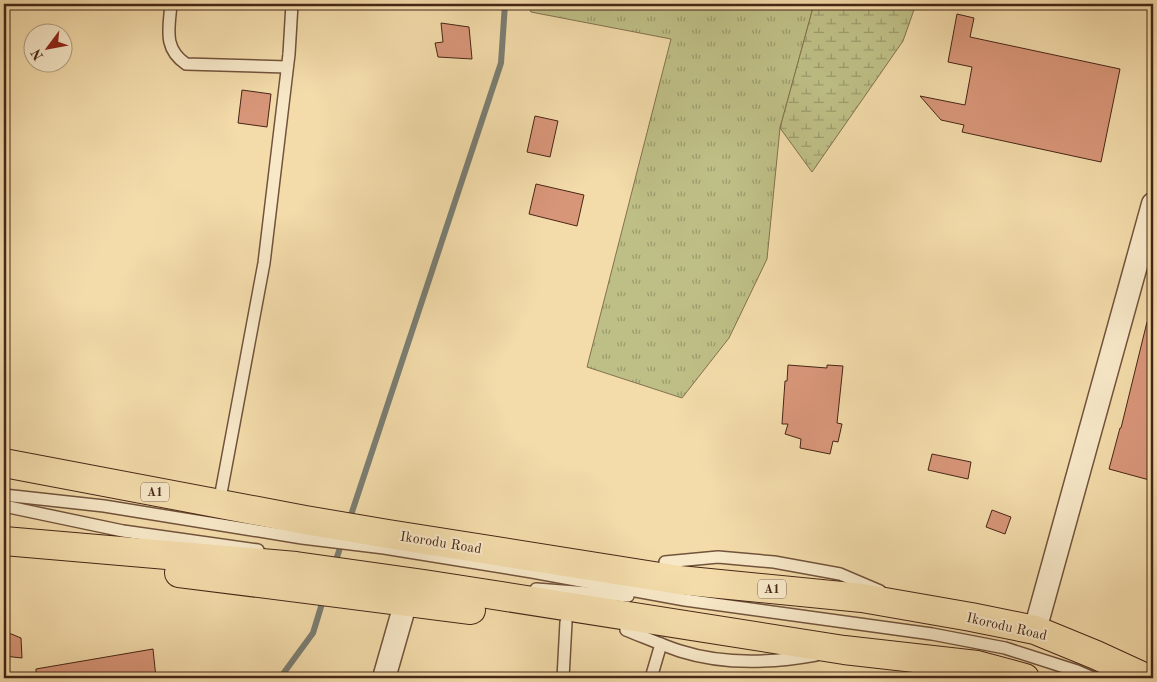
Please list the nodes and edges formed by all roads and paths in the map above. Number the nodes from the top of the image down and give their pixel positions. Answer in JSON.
{"nodes":[{"id":1,"x":171,"y":4,"type":"edge"},
{"id":2,"x":292,"y":4,"type":"edge"},
{"id":3,"x":287,"y":67,"type":"junction"},
{"id":4,"x":1153,"y":204,"type":"edge"},
{"id":5,"x":13,"y":464,"type":"edge"},
{"id":6,"x":221,"y":493,"type":"junction"},
{"id":7,"x":4,"y":495,"type":"edge"},
{"id":8,"x":4,"y":506,"type":"edge"},
{"id":9,"x":305,"y":521,"type":"junction"},
{"id":10,"x":388,"y":533,"type":"junction"},
{"id":11,"x":4,"y":541,"type":"edge"},
{"id":12,"x":4,"y":549,"type":"edge"},
{"id":13,"x":269,"y":551,"type":"dead end"},
{"id":14,"x":326,"y":559,"type":"dead end"},
{"id":15,"x":665,"y":562,"type":"junction"},
{"id":16,"x":294,"y":566,"type":"junction"},
{"id":17,"x":374,"y":587,"type":"junction"},
{"id":18,"x":520,"y":587,"type":"dead end"},
{"id":19,"x":862,"y":598,"type":"junction"},
{"id":20,"x":684,"y":600,"type":"junction"},
{"id":21,"x":406,"y":601,"type":"junction"},
{"id":22,"x":926,"y":609,"type":"junction"},
{"id":23,"x":566,"y":622,"type":"junction"},
{"id":24,"x":626,"y":630,"type":"junction"},
{"id":25,"x":1035,"y":630,"type":"junction"},
{"id":26,"x":661,"y":644,"type":"junction"},
{"id":27,"x":844,"y":650,"type":"junction"},
{"id":28,"x":384,"y":678,"type":"edge"},
{"id":29,"x":563,"y":678,"type":"edge"},
{"id":30,"x":651,"y":678,"type":"edge"},
{"id":31,"x":1025,"y":678,"type":"edge"},
{"id":32,"x":1093,"y":678,"type":"edge"},
{"id":33,"x":1146,"y":678,"type":"edge"}],
"edges":[{"from":1,"to":3,"type":"lane"},
{"from":2,"to":3,"type":"lane"},
{"from":3,"to":6,"type":"lane"},
{"from":4,"to":25,"type":"street"},
{"from":5,"to":6,"type":"highway","name":"Ikorodu Road","number":"A1"},
{"from":5,"to":9,"type":"highway","name":"Ikorodu Road","number":"A1"},
{"from":6,"to":9,"type":"highway","name":"Ikorodu Road","number":"A1"},
{"from":7,"to":9,"type":"lane"},
{"from":8,"to":13,"type":"lane"},
{"from":9,"to":10,"type":"highway","name":"Ikorodu Road","number":"A1"},
{"from":10,"to":15,"type":"highway","name":"Ikorodu Road","number":"A1"},
{"from":10,"to":19,"type":"highway","name":"Ikorodu Road","number":"A1"},
{"from":10,"to":20,"type":"lane"},
{"from":11,"to":16,"type":"highway"},
{"from":12,"to":16,"type":"highway"},
{"from":14,"to":16,"type":"lane"},
{"from":15,"to":19,"type":"highway","name":"Ikorodu Road","number":"A1"},
{"from":15,"to":22,"type":"lane"},
{"from":16,"to":17,"type":"highway"},
{"from":17,"to":21,"type":"highway"},
{"from":17,"to":27,"type":"highway"},
{"from":18,"to":20,"type":"lane"},
{"from":19,"to":22,"type":"highway","name":"Ikorodu Road","number":"A1"},
{"from":20,"to":32,"type":"lane"},
{"from":21,"to":23,"type":"highway"},
{"from":21,"to":28,"type":"street"},
{"from":22,"to":25,"type":"highway","name":"Ikorodu Road","number":"A1"},
{"from":23,"to":24,"type":"highway"},
{"from":23,"to":29,"type":"lane"},
{"from":24,"to":26,"type":"lane"},
{"from":24,"to":27,"type":"highway"},
{"from":25,"to":33,"type":"highway","name":"Ikorodu Road","number":"A1"},
{"from":26,"to":27,"type":"lane"},
{"from":26,"to":30,"type":"lane"},
{"from":27,"to":31,"type":"highway"}]}
